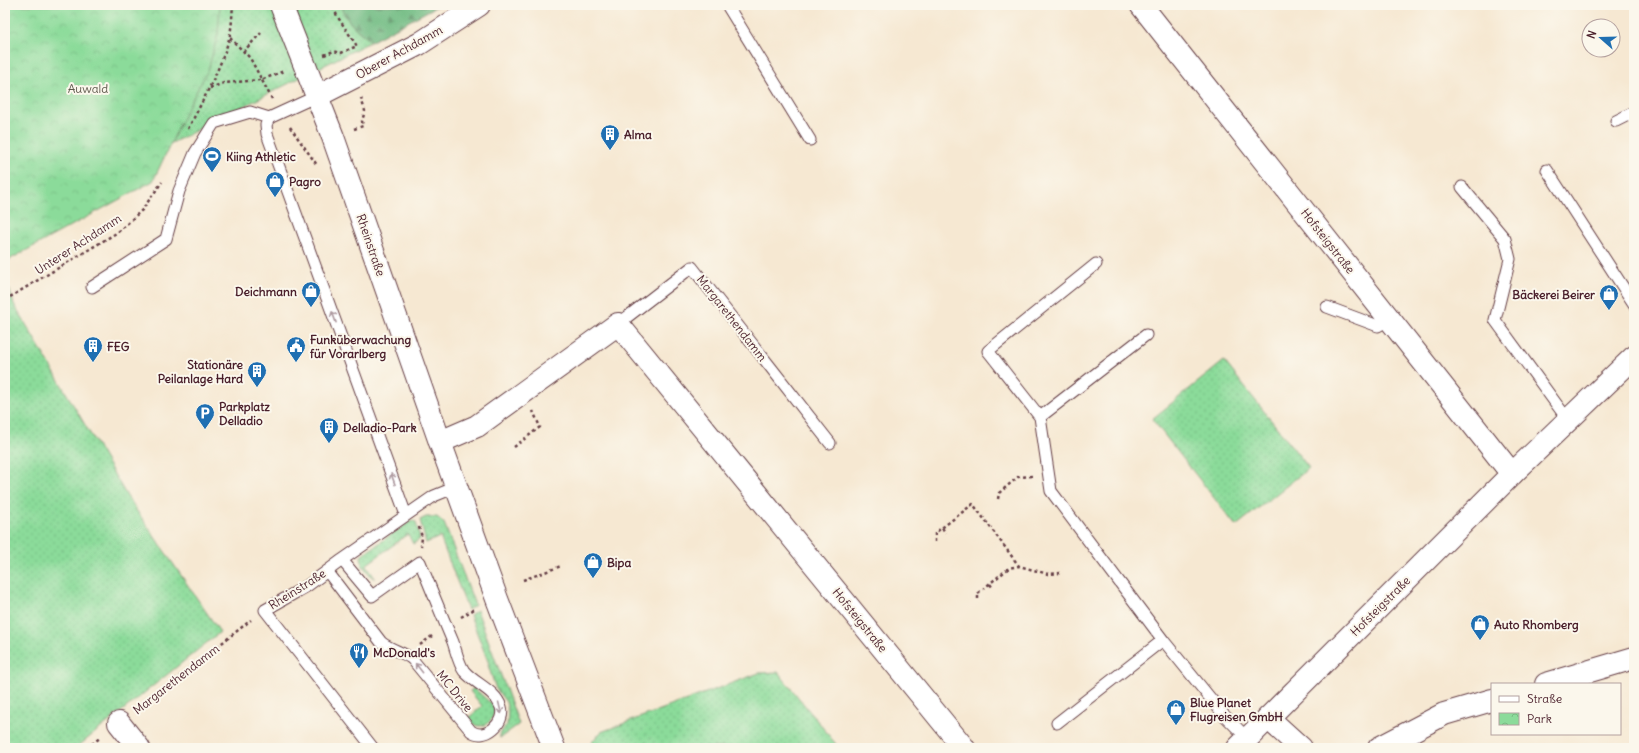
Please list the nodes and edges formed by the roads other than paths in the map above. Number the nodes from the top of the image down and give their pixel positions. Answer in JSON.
{"nodes":[{"id":1,"x":281,"y":5,"type":"edge"},
{"id":2,"x":479,"y":5,"type":"edge"},
{"id":3,"x":727,"y":5,"type":"edge"},
{"id":4,"x":1143,"y":7,"type":"edge"},
{"id":5,"x":317,"y":96,"type":"junction"},
{"id":6,"x":1634,"y":112,"type":"edge"},
{"id":7,"x":269,"y":118,"type":"junction"},
{"id":8,"x":1616,"y":122,"type":"dead end"},
{"id":9,"x":810,"y":140,"type":"dead end"},
{"id":10,"x":1547,"y":170,"type":"dead end"},
{"id":11,"x":1462,"y":187,"type":"dead end"},
{"id":12,"x":1096,"y":264,"type":"dead end"},
{"id":13,"x":92,"y":287,"type":"dead end"},
{"id":14,"x":1634,"y":304,"type":"edge"},
{"id":15,"x":1327,"y":307,"type":"dead end"},
{"id":16,"x":1390,"y":319,"type":"junction"},
{"id":17,"x":618,"y":324,"type":"junction"},
{"id":18,"x":1146,"y":335,"type":"dead end"},
{"id":19,"x":1634,"y":357,"type":"edge"},
{"id":20,"x":1040,"y":417,"type":"junction"},
{"id":21,"x":1568,"y":420,"type":"junction"},
{"id":22,"x":440,"y":442,"type":"junction"},
{"id":23,"x":830,"y":443,"type":"dead end"},
{"id":24,"x":1512,"y":474,"type":"junction"},
{"id":25,"x":456,"y":487,"type":"junction"},
{"id":26,"x":406,"y":515,"type":"junction"},
{"id":27,"x":342,"y":560,"type":"junction"},
{"id":28,"x":327,"y":571,"type":"junction"},
{"id":29,"x":1163,"y":640,"type":"junction"},
{"id":30,"x":1634,"y":658,"type":"edge"},
{"id":31,"x":1549,"y":683,"type":"edge"},
{"id":32,"x":1491,"y":700,"type":"edge"},
{"id":33,"x":1268,"y":718,"type":"junction"},
{"id":34,"x":119,"y":723,"type":"road end"},
{"id":35,"x":1056,"y":723,"type":"dead end"},
{"id":36,"x":1243,"y":743,"type":"edge"},
{"id":37,"x":139,"y":748,"type":"edge"},
{"id":38,"x":372,"y":748,"type":"edge"},
{"id":39,"x":554,"y":748,"type":"edge"},
{"id":40,"x":964,"y":748,"type":"edge"},
{"id":41,"x":1301,"y":748,"type":"edge"},
{"id":42,"x":1379,"y":748,"type":"edge"}],
"edges":[{"from":1,"to":5,"type":"street","name":"Rheinstraße"},
{"from":2,"to":5,"type":"street","name":"Oberer Achdamm"},
{"from":3,"to":9,"type":"lane"},
{"from":4,"to":16,"type":"street","name":"Hofsteigstraße"},
{"from":5,"to":7,"type":"lane"},
{"from":5,"to":22,"type":"street","name":"Rheinstraße"},
{"from":6,"to":8,"type":"lane"},
{"from":7,"to":13,"type":"lane"},
{"from":26,"to":7,"type":"lane","one_way":true},
{"from":10,"to":14,"type":"lane"},
{"from":11,"to":21,"type":"lane"},
{"from":12,"to":20,"type":"lane"},
{"from":15,"to":16,"type":"lane"},
{"from":16,"to":24,"type":"street","name":"Hofsteigstraße"},
{"from":17,"to":22,"type":"street","name":"Margarethendamm"},
{"from":17,"to":23,"type":"lane","name":"Margarethendamm"},
{"from":17,"to":40,"type":"street","name":"Hofsteigstraße"},
{"from":18,"to":20,"type":"lane"},
{"from":19,"to":21,"type":"street","name":"Hofsteigstraße"},
{"from":20,"to":29,"type":"lane","name":"Hofsteigstraße"},
{"from":21,"to":24,"type":"street","name":"Hofsteigstraße"},
{"from":22,"to":25,"type":"street","name":"Rheinstraße"},
{"from":24,"to":33,"type":"street","name":"Hofsteigstraße"},
{"from":25,"to":26,"type":"lane","name":"Rheinstraße"},
{"from":25,"to":39,"type":"street","name":"Rheinstraße"},
{"from":26,"to":27,"type":"lane","name":"Rheinstraße"},
{"from":27,"to":28,"type":"lane","name":"Rheinstraße"},
{"from":27,"to":28,"type":"lane","name":"MC Drive","one_way":true},
{"from":28,"to":38,"type":"lane","name":"Rheinstraße"},
{"from":29,"to":35,"type":"lane"},
{"from":29,"to":36,"type":"lane","name":"Hofsteigstraße"},
{"from":30,"to":31,"type":"street"},
{"from":32,"to":42,"type":"street"},
{"from":33,"to":36,"type":"street","name":"Hofsteigstraße"},
{"from":33,"to":41,"type":"street"},
{"from":34,"to":37,"type":"street"}]}
